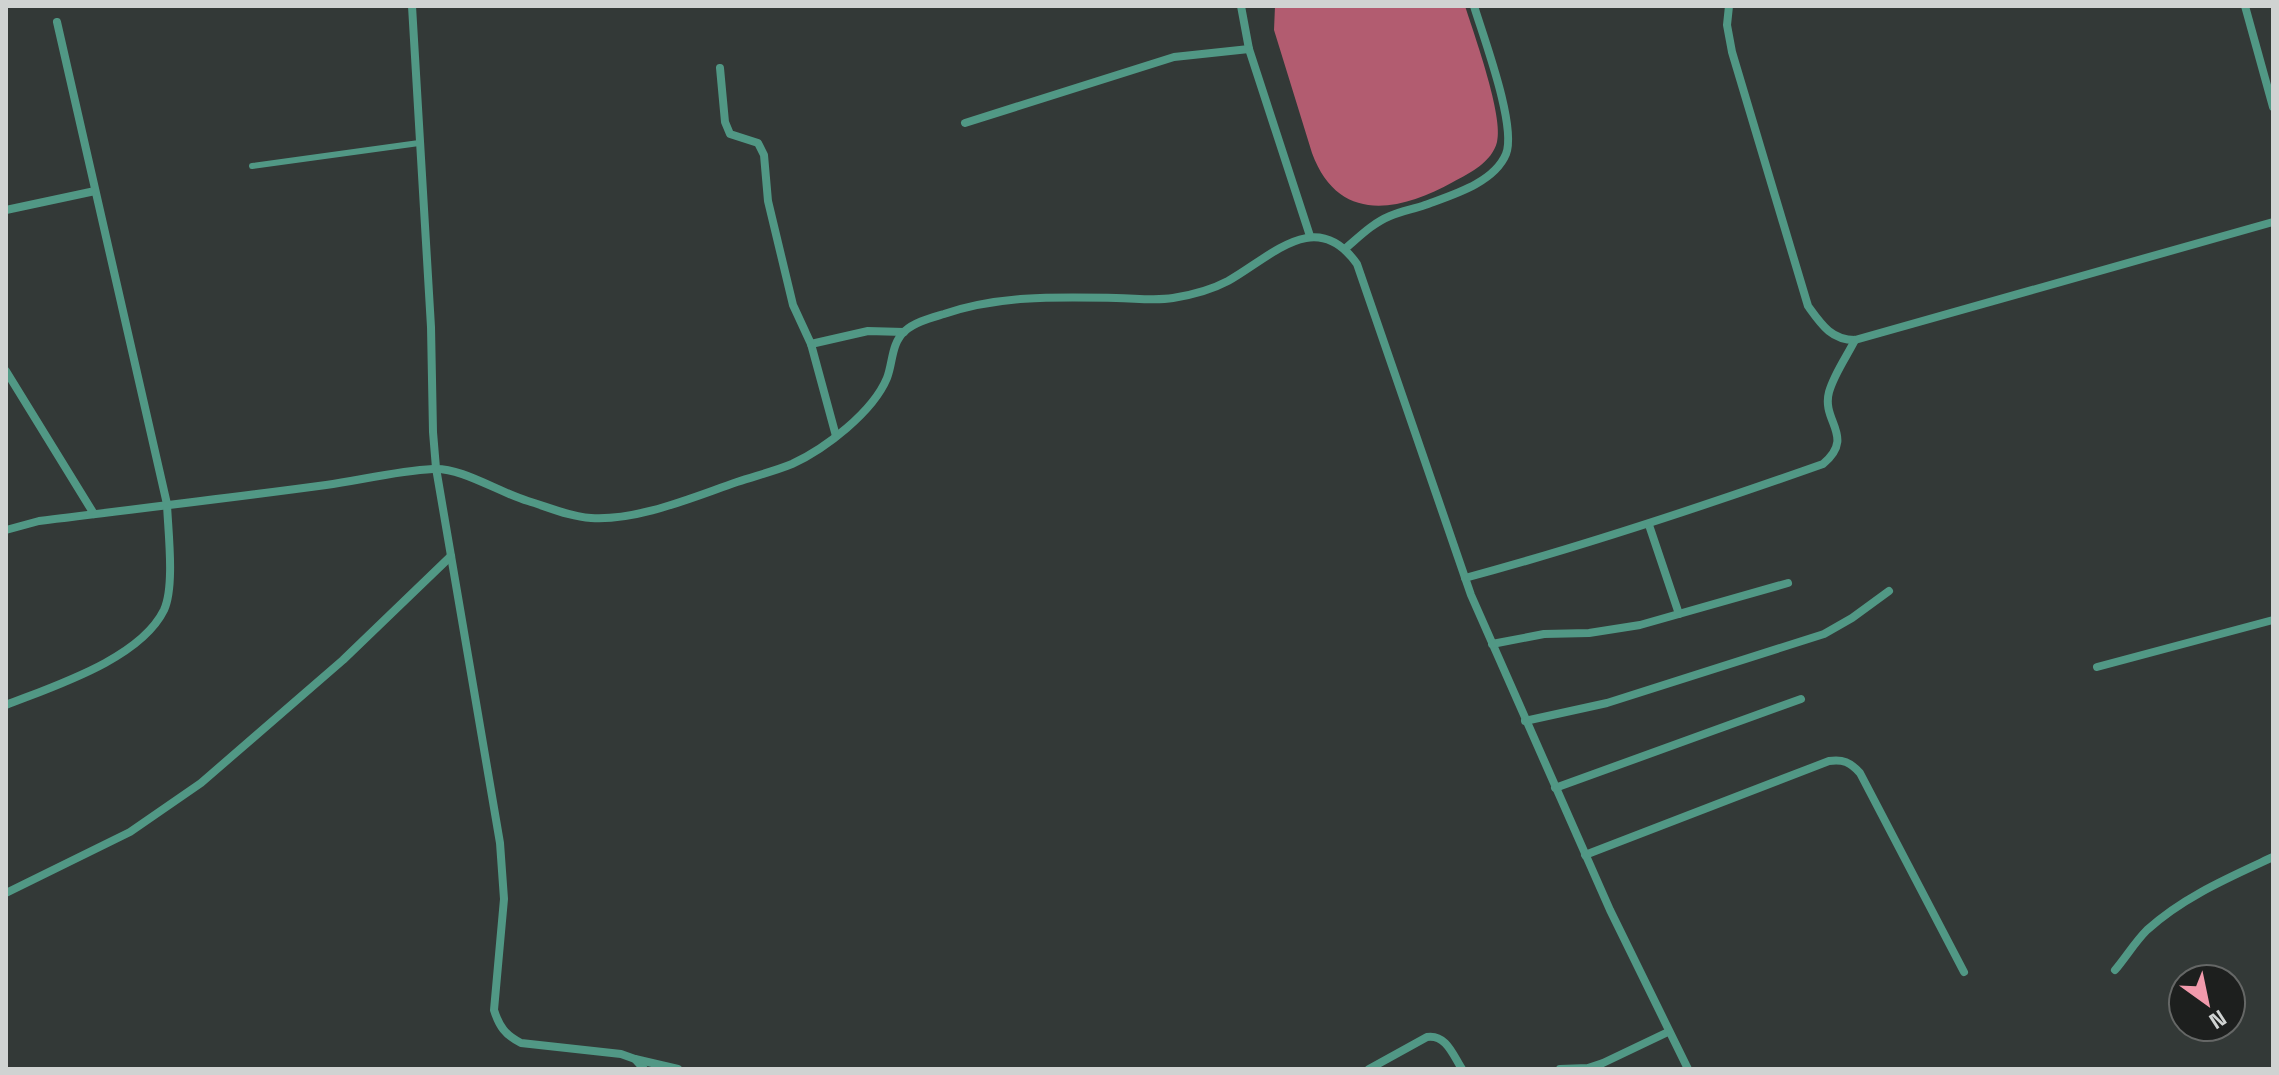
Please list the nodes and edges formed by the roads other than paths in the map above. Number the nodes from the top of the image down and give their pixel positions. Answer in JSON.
{"nodes":[{"id":1,"x":412,"y":6,"type":"edge"},
{"id":2,"x":1241,"y":6,"type":"edge"},
{"id":3,"x":1474,"y":6,"type":"edge"},
{"id":4,"x":1729,"y":6,"type":"edge"},
{"id":5,"x":2245,"y":6,"type":"edge"},
{"id":6,"x":57,"y":22,"type":"dead end"},
{"id":7,"x":1249,"y":49,"type":"junction"},
{"id":8,"x":720,"y":68,"type":"dead end"},
{"id":9,"x":2273,"y":107,"type":"edge"},
{"id":10,"x":965,"y":123,"type":"dead end"},
{"id":11,"x":419,"y":143,"type":"junction"},
{"id":12,"x":252,"y":166,"type":"dead end"},
{"id":13,"x":95,"y":191,"type":"junction"},
{"id":14,"x":6,"y":210,"type":"edge"},
{"id":15,"x":2273,"y":222,"type":"edge"},
{"id":16,"x":1310,"y":236,"type":"junction"},
{"id":17,"x":1346,"y":248,"type":"junction"},
{"id":18,"x":904,"y":332,"type":"junction"},
{"id":19,"x":1855,"y":340,"type":"junction"},
{"id":20,"x":811,"y":344,"type":"junction"},
{"id":21,"x":6,"y":371,"type":"edge"},
{"id":22,"x":836,"y":436,"type":"junction"},
{"id":23,"x":436,"y":468,"type":"junction"},
{"id":24,"x":167,"y":504,"type":"junction"},
{"id":25,"x":94,"y":514,"type":"junction"},
{"id":26,"x":1649,"y":525,"type":"junction"},
{"id":27,"x":6,"y":530,"type":"edge"},
{"id":28,"x":451,"y":556,"type":"junction"},
{"id":29,"x":1465,"y":578,"type":"junction"},
{"id":30,"x":1788,"y":583,"type":"dead end"},
{"id":31,"x":1889,"y":591,"type":"dead end"},
{"id":32,"x":1679,"y":614,"type":"junction"},
{"id":33,"x":2273,"y":620,"type":"edge"},
{"id":34,"x":1492,"y":644,"type":"junction"},
{"id":35,"x":2097,"y":667,"type":"dead end"},
{"id":36,"x":1801,"y":699,"type":"dead end"},
{"id":37,"x":6,"y":705,"type":"edge"},
{"id":38,"x":1525,"y":721,"type":"junction"},
{"id":39,"x":1555,"y":788,"type":"junction"},
{"id":40,"x":1585,"y":855,"type":"junction"},
{"id":41,"x":2273,"y":857,"type":"edge"},
{"id":42,"x":6,"y":893,"type":"edge"},
{"id":43,"x":2115,"y":970,"type":"dead end"},
{"id":44,"x":1964,"y":972,"type":"dead end"},
{"id":45,"x":1668,"y":1032,"type":"junction"},
{"id":46,"x":635,"y":1059,"type":"junction"},
{"id":47,"x":1588,"y":1068,"type":"edge"},
{"id":48,"x":644,"y":1069,"type":"edge"},
{"id":49,"x":678,"y":1069,"type":"edge"},
{"id":50,"x":1369,"y":1069,"type":"edge"},
{"id":51,"x":1462,"y":1069,"type":"edge"},
{"id":52,"x":1560,"y":1069,"type":"edge"},
{"id":53,"x":1688,"y":1069,"type":"edge"}],
"edges":[{"from":1,"to":11,"type":"street"},
{"from":2,"to":7,"type":"street"},
{"from":3,"to":17,"type":"street"},
{"from":4,"to":19,"type":"street"},
{"from":5,"to":9,"type":"street"},
{"from":6,"to":13,"type":"street"},
{"from":7,"to":10,"type":"street"},
{"from":7,"to":16,"type":"street"},
{"from":8,"to":20,"type":"street"},
{"from":11,"to":12,"type":"lane"},
{"from":11,"to":23,"type":"street"},
{"from":13,"to":14,"type":"street"},
{"from":13,"to":24,"type":"street"},
{"from":15,"to":19,"type":"street"},
{"from":16,"to":17,"type":"street"},
{"from":16,"to":18,"type":"street"},
{"from":17,"to":29,"type":"street"},
{"from":18,"to":20,"type":"street"},
{"from":18,"to":22,"type":"street"},
{"from":19,"to":26,"type":"street"},
{"from":20,"to":22,"type":"street"},
{"from":21,"to":25,"type":"street"},
{"from":22,"to":23,"type":"street"},
{"from":23,"to":24,"type":"street"},
{"from":23,"to":28,"type":"street"},
{"from":24,"to":25,"type":"street"},
{"from":24,"to":37,"type":"street"},
{"from":25,"to":27,"type":"street"},
{"from":26,"to":29,"type":"street"},
{"from":26,"to":32,"type":"street"},
{"from":28,"to":42,"type":"street"},
{"from":28,"to":46,"type":"street"},
{"from":29,"to":34,"type":"street"},
{"from":30,"to":32,"type":"street"},
{"from":31,"to":38,"type":"street"},
{"from":32,"to":34,"type":"street"},
{"from":33,"to":35,"type":"street"},
{"from":34,"to":38,"type":"street"},
{"from":36,"to":39,"type":"street"},
{"from":38,"to":39,"type":"street"},
{"from":39,"to":40,"type":"street"},
{"from":40,"to":44,"type":"street"},
{"from":40,"to":45,"type":"street"},
{"from":41,"to":43,"type":"street"},
{"from":45,"to":47,"type":"street"},
{"from":45,"to":53,"type":"street"},
{"from":46,"to":48,"type":"street"},
{"from":46,"to":49,"type":"street"},
{"from":47,"to":52,"type":"street"},
{"from":50,"to":51,"type":"street"}]}
